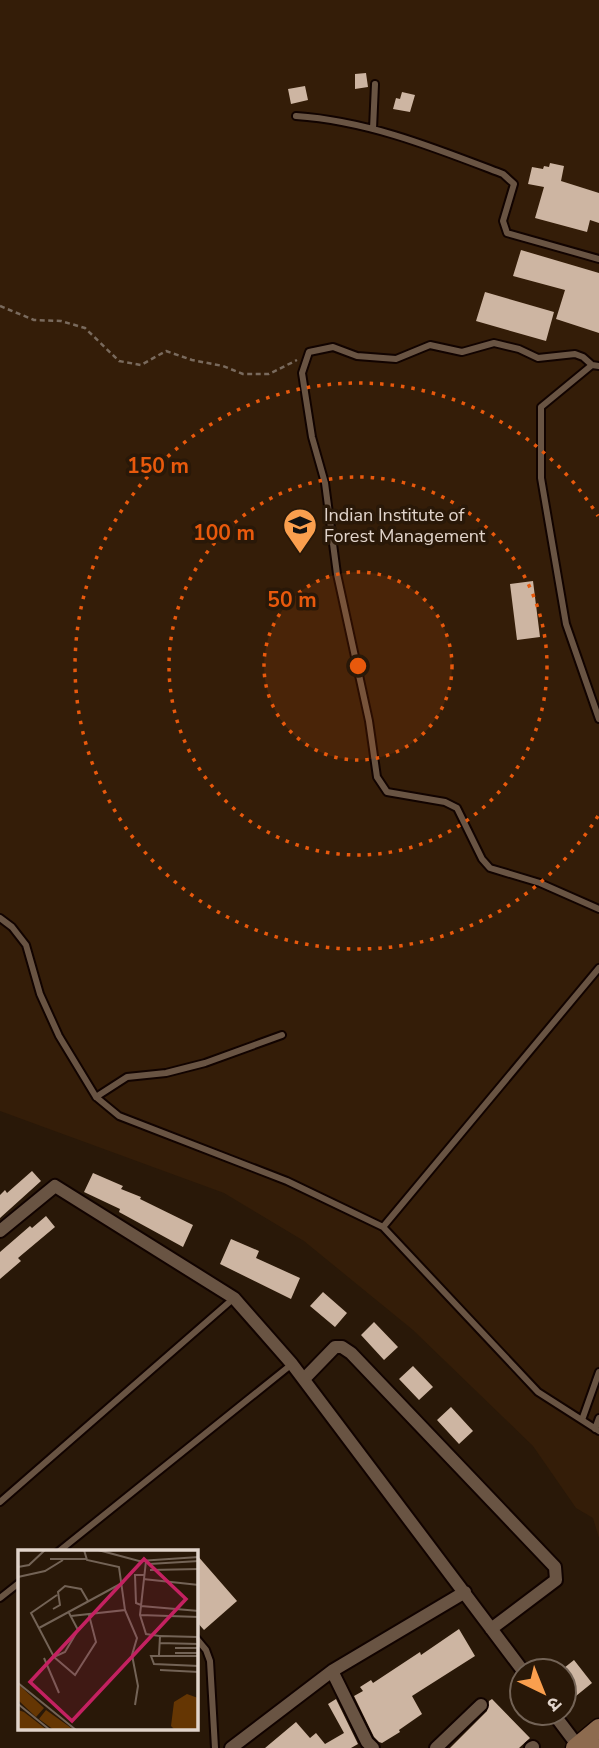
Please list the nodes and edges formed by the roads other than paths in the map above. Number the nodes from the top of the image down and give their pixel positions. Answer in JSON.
{"nodes":[{"id":1,"x":375,"y":84,"type":"dead end"},
{"id":2,"x":296,"y":116,"type":"dead end"},
{"id":3,"x":373,"y":129,"type":"junction"},
{"id":4,"x":599,"y":259,"type":"edge"},
{"id":5,"x":596,"y":365,"type":"edge"},
{"id":6,"x":599,"y":719,"type":"edge"},
{"id":7,"x":599,"y":909,"type":"edge"},
{"id":8,"x":0,"y":918,"type":"edge"},
{"id":9,"x":599,"y":968,"type":"edge"},
{"id":10,"x":282,"y":1035,"type":"dead end"},
{"id":11,"x":96,"y":1097,"type":"junction"},
{"id":12,"x":383,"y":1227,"type":"junction"},
{"id":13,"x":0,"y":1231,"type":"edge"},
{"id":14,"x":234,"y":1298,"type":"junction"},
{"id":15,"x":292,"y":1364,"type":"junction"},
{"id":16,"x":599,"y":1372,"type":"edge"},
{"id":17,"x":303,"y":1379,"type":"junction"},
{"id":18,"x":599,"y":1418,"type":"edge"},
{"id":19,"x":582,"y":1420,"type":"junction"},
{"id":20,"x":597,"y":1430,"type":"edge"},
{"id":21,"x":0,"y":1502,"type":"edge"},
{"id":22,"x":60,"y":1550,"type":"edge"},
{"id":23,"x":18,"y":1584,"type":"edge"},
{"id":24,"x":465,"y":1592,"type":"junction"},
{"id":25,"x":0,"y":1598,"type":"edge"},
{"id":26,"x":491,"y":1629,"type":"junction"},
{"id":27,"x":198,"y":1640,"type":"edge"},
{"id":28,"x":512,"y":1657,"type":"edge"},
{"id":29,"x":332,"y":1671,"type":"junction"},
{"id":30,"x":481,"y":1705,"type":"dead end"},
{"id":31,"x":563,"y":1727,"type":"edge"},
{"id":32,"x":599,"y":1728,"type":"edge"},
{"id":33,"x":366,"y":1746,"type":"edge"},
{"id":34,"x":577,"y":1747,"type":"edge"},
{"id":35,"x":215,"y":1748,"type":"edge"},
{"id":36,"x":231,"y":1748,"type":"edge"},
{"id":37,"x":436,"y":1748,"type":"edge"}],
"edges":[{"from":1,"to":3,"type":"lane"},
{"from":2,"to":3,"type":"lane"},
{"from":3,"to":4,"type":"lane"},
{"from":5,"to":6,"type":"lane"},
{"from":5,"to":7,"type":"lane"},
{"from":8,"to":11,"type":"lane"},
{"from":9,"to":12,"type":"lane"},
{"from":10,"to":11,"type":"lane"},
{"from":11,"to":12,"type":"lane"},
{"from":12,"to":19,"type":"lane"},
{"from":13,"to":14,"type":"street"},
{"from":14,"to":15,"type":"street"},
{"from":14,"to":21,"type":"lane"},
{"from":15,"to":17,"type":"street"},
{"from":15,"to":22,"type":"lane"},
{"from":16,"to":19,"type":"lane"},
{"from":17,"to":24,"type":"street"},
{"from":17,"to":26,"type":"street"},
{"from":18,"to":20,"type":"lane"},
{"from":19,"to":20,"type":"lane"},
{"from":23,"to":25,"type":"lane"},
{"from":24,"to":26,"type":"street"},
{"from":24,"to":29,"type":"street"},
{"from":26,"to":28,"type":"street"},
{"from":27,"to":35,"type":"lane"},
{"from":29,"to":33,"type":"street"},
{"from":29,"to":36,"type":"street"},
{"from":30,"to":37,"type":"street"},
{"from":31,"to":34,"type":"street"},
{"from":32,"to":34,"type":"main road"}]}
